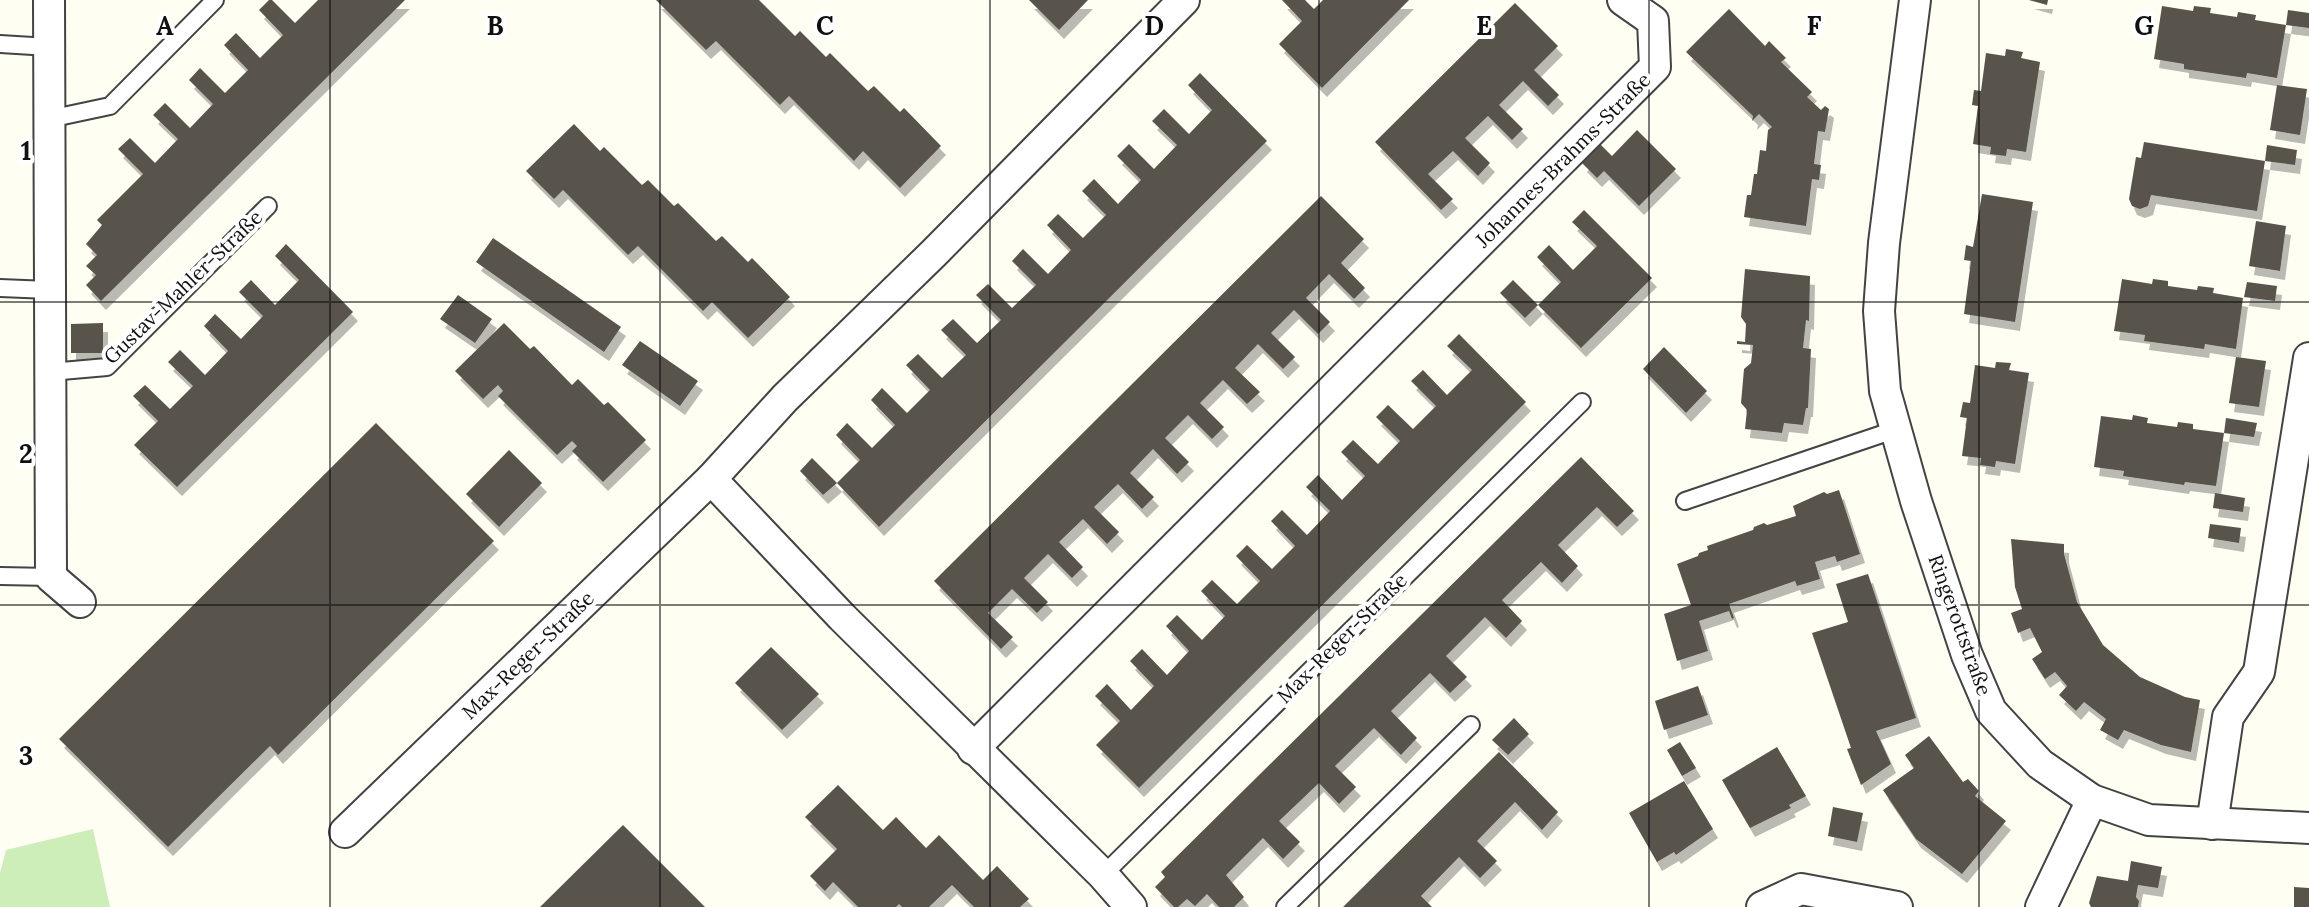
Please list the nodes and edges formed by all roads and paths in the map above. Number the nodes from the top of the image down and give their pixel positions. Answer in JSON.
{"nodes":[{"id":1,"x":49,"y":0,"type":"edge"},
{"id":2,"x":215,"y":0,"type":"edge"},
{"id":3,"x":1184,"y":0,"type":"edge"},
{"id":4,"x":1623,"y":0,"type":"edge"},
{"id":5,"x":1915,"y":0,"type":"edge"},
{"id":6,"x":0,"y":44,"type":"edge"},
{"id":7,"x":49,"y":47,"type":"junction"},
{"id":8,"x":49,"y":119,"type":"junction"},
{"id":9,"x":268,"y":206,"type":"dead end"},
{"id":10,"x":0,"y":288,"type":"edge"},
{"id":11,"x":49,"y":290,"type":"junction"},
{"id":12,"x":2309,"y":358,"type":"edge"},
{"id":13,"x":50,"y":372,"type":"junction"},
{"id":14,"x":1582,"y":402,"type":"dead end"},
{"id":15,"x":1897,"y":429,"type":"junction"},
{"id":16,"x":711,"y":479,"type":"junction"},
{"id":17,"x":1685,"y":501,"type":"dead end"},
{"id":18,"x":0,"y":576,"type":"edge"},
{"id":19,"x":51,"y":577,"type":"junction"},
{"id":20,"x":80,"y":602,"type":"dead end"},
{"id":21,"x":1471,"y":725,"type":"dead end"},
{"id":22,"x":973,"y":749,"type":"junction"},
{"id":23,"x":2092,"y":800,"type":"junction"},
{"id":24,"x":2212,"y":824,"type":"junction"},
{"id":25,"x":2309,"y":828,"type":"edge"},
{"id":26,"x":345,"y":832,"type":"dead end"},
{"id":27,"x":1103,"y":875,"type":"junction"},
{"id":28,"x":1131,"y":907,"type":"edge"},
{"id":29,"x":1285,"y":907,"type":"edge"},
{"id":30,"x":1762,"y":907,"type":"edge"},
{"id":31,"x":1897,"y":907,"type":"edge"},
{"id":32,"x":2041,"y":907,"type":"edge"}],
"edges":[{"from":1,"to":7,"type":"street"},
{"from":2,"to":8,"type":"lane"},
{"from":3,"to":16,"type":"street","name":"Max-Reger-Straße"},
{"from":4,"to":22,"type":"street","name":"Johannes-Brahms-Straße"},
{"from":5,"to":15,"type":"street","name":"Ringerottstraße"},
{"from":6,"to":7,"type":"lane"},
{"from":7,"to":8,"type":"street"},
{"from":8,"to":11,"type":"street"},
{"from":9,"to":13,"type":"lane","name":"Gustav-Mahler-Straße"},
{"from":10,"to":11,"type":"lane"},
{"from":11,"to":13,"type":"street"},
{"from":12,"to":24,"type":"street"},
{"from":13,"to":19,"type":"street"},
{"from":14,"to":27,"type":"lane","name":"Max-Reger-Straße"},
{"from":15,"to":17,"type":"lane"},
{"from":15,"to":23,"type":"street","name":"Ringerottstraße"},
{"from":16,"to":22,"type":"street"},
{"from":16,"to":26,"type":"street","name":"Max-Reger-Straße"},
{"from":18,"to":19,"type":"lane"},
{"from":19,"to":20,"type":"street"},
{"from":21,"to":29,"type":"lane"},
{"from":22,"to":27,"type":"street"},
{"from":23,"to":24,"type":"street","name":"Ringerottstraße"},
{"from":23,"to":32,"type":"street"},
{"from":24,"to":25,"type":"street","name":"Ringerottstraße"},
{"from":27,"to":28,"type":"street"},
{"from":30,"to":31,"type":"street"}]}
